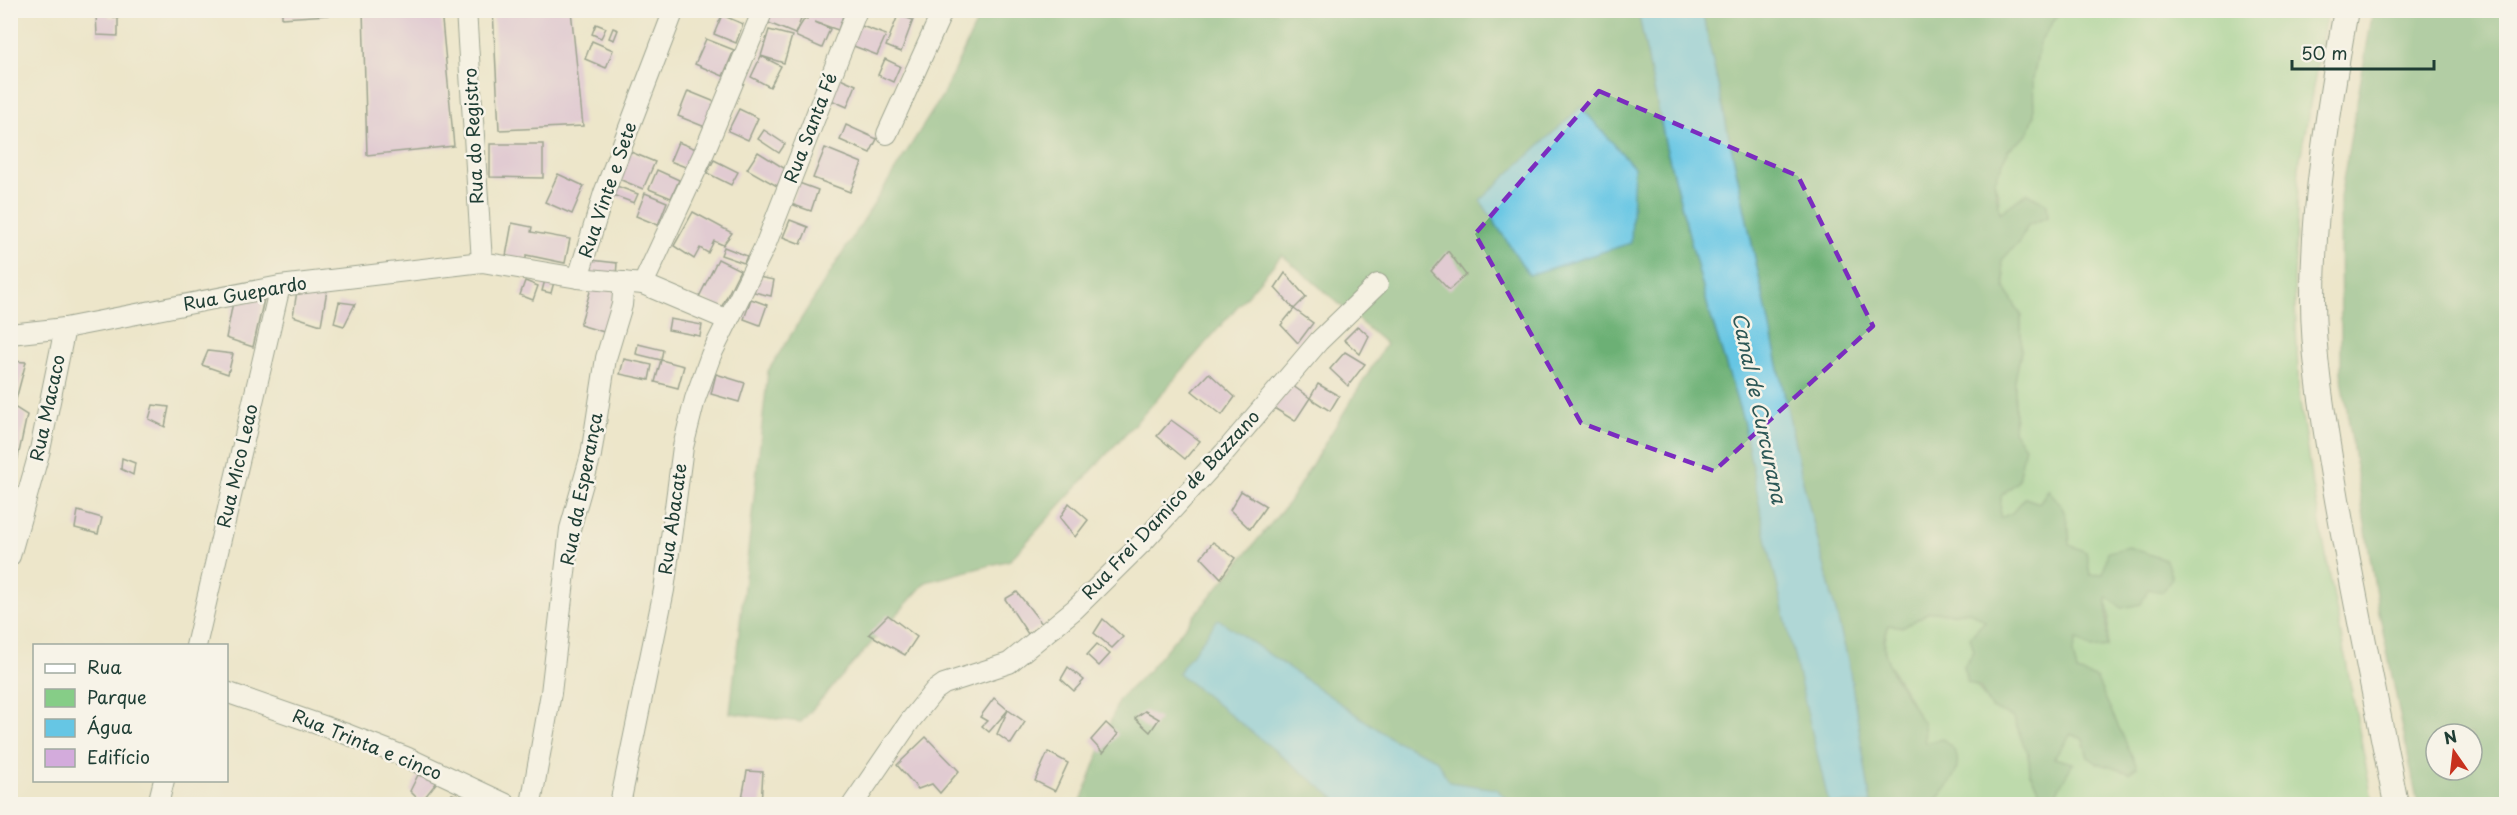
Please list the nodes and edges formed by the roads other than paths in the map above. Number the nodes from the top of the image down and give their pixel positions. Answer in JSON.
{"nodes":[{"id":1,"x":466,"y":10,"type":"edge"},
{"id":2,"x":674,"y":10,"type":"edge"},
{"id":3,"x":763,"y":10,"type":"edge"},
{"id":4,"x":857,"y":10,"type":"edge"},
{"id":5,"x":943,"y":10,"type":"edge"},
{"id":6,"x":2346,"y":10,"type":"edge"},
{"id":7,"x":887,"y":134,"type":"dead end"},
{"id":8,"x":765,"y":246,"type":"joint"},
{"id":9,"x":482,"y":262,"type":"junction"},
{"id":10,"x":578,"y":278,"type":"junction"},
{"id":11,"x":634,"y":283,"type":"junction"},
{"id":12,"x":1378,"y":284,"type":"dead end"},
{"id":13,"x":280,"y":286,"type":"junction"},
{"id":14,"x":728,"y":320,"type":"junction"},
{"id":15,"x":65,"y":328,"type":"junction"},
{"id":16,"x":10,"y":334,"type":"edge"},
{"id":17,"x":10,"y":556,"type":"edge"},
{"id":18,"x":196,"y":644,"type":"edge"},
{"id":19,"x":228,"y":693,"type":"edge"},
{"id":20,"x":164,"y":782,"type":"edge"},
{"id":21,"x":158,"y":804,"type":"edge"},
{"id":22,"x":506,"y":804,"type":"edge"},
{"id":23,"x":531,"y":804,"type":"edge"},
{"id":24,"x":620,"y":804,"type":"edge"},
{"id":25,"x":853,"y":804,"type":"edge"},
{"id":26,"x":2396,"y":804,"type":"edge"}],
"edges":[{"from":1,"to":9,"type":"street","name":"Rua do Registro"},
{"from":2,"to":10,"type":"street","name":"Rua Vinte e Sete"},
{"from":3,"to":11,"type":"street","name":"Rua da Esperança"},
{"from":4,"to":8,"type":"street","name":"Rua Santa Fé"},
{"from":5,"to":7,"type":"street"},
{"from":6,"to":26,"type":"main road"},
{"from":8,"to":14,"type":"street","name":"Rua Abacate"},
{"from":9,"to":10,"type":"street","name":"Rua Vinte e Sete"},
{"from":9,"to":13,"type":"street","name":"Rua Guepardo"},
{"from":10,"to":11,"type":"street"},
{"from":11,"to":14,"type":"street"},
{"from":11,"to":23,"type":"street","name":"Rua da Esperança"},
{"from":12,"to":25,"type":"street","name":"Rua Frei Damico de Bazzano"},
{"from":13,"to":15,"type":"street","name":"Rua Guepardo"},
{"from":13,"to":18,"type":"street","name":"Rua Mico Leao"},
{"from":14,"to":24,"type":"street","name":"Rua Abacate"},
{"from":15,"to":16,"type":"street","name":"Rua Guepardo"},
{"from":15,"to":17,"type":"street","name":"Rua Macaco"},
{"from":19,"to":22,"type":"street","name":"Rua Trinta e cinco"},
{"from":20,"to":21,"type":"street"}]}
